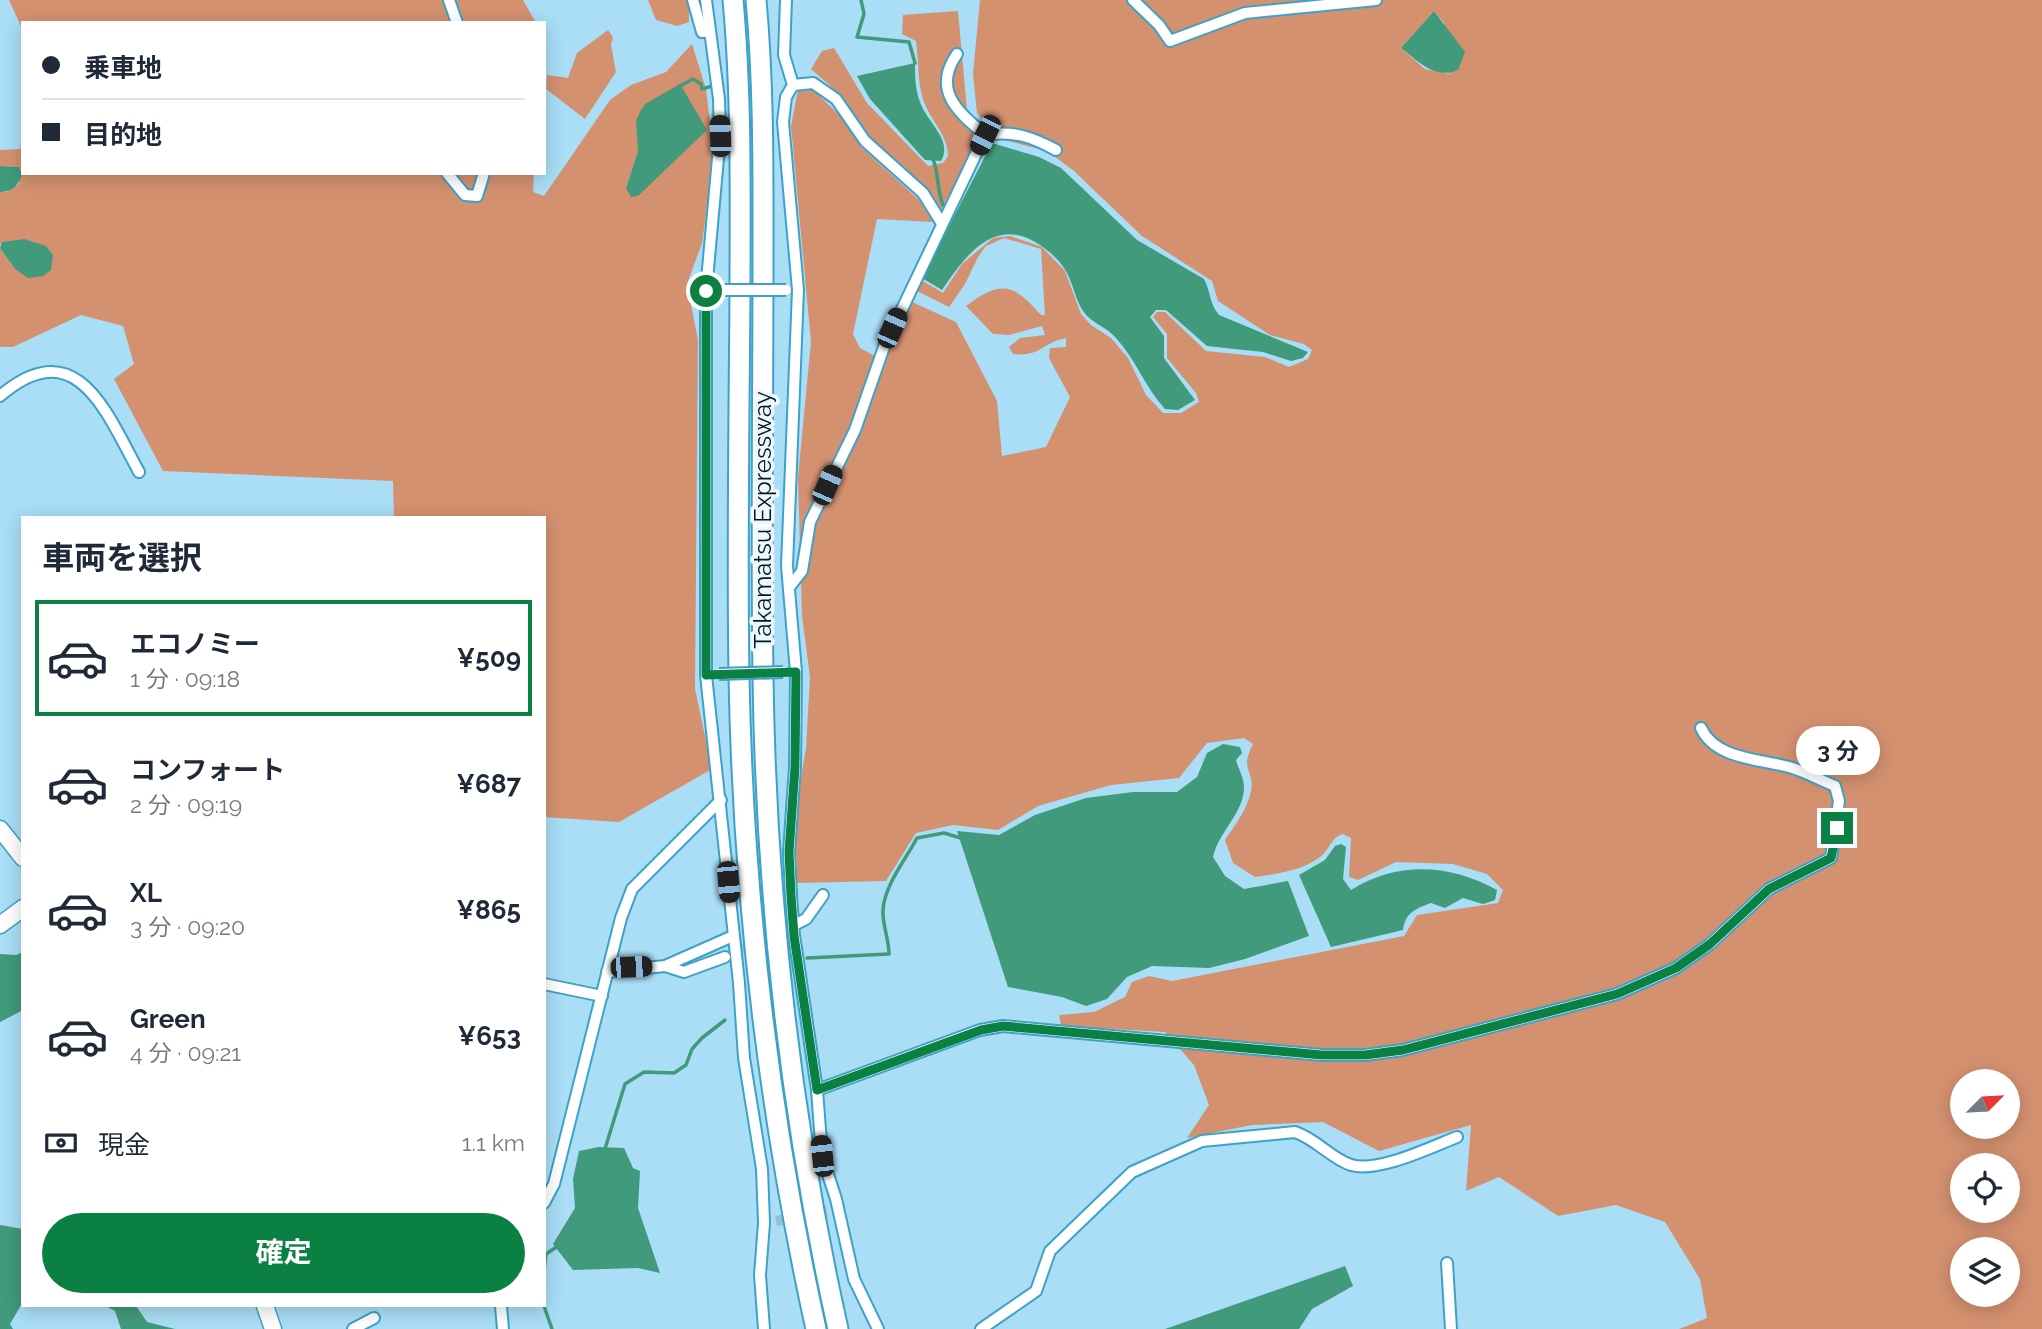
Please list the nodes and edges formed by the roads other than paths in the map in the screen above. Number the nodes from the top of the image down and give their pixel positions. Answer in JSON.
{"nodes":[{"id":1,"x":449,"y":0,"type":"edge"},
{"id":2,"x":693,"y":0,"type":"edge"},
{"id":3,"x":706,"y":0,"type":"edge"},
{"id":4,"x":733,"y":0,"type":"edge"},
{"id":5,"x":756,"y":0,"type":"edge"},
{"id":6,"x":786,"y":0,"type":"edge"},
{"id":7,"x":1133,"y":0,"type":"edge"},
{"id":8,"x":1377,"y":0,"type":"edge"},
{"id":9,"x":456,"y":21,"type":"edge"},
{"id":10,"x":708,"y":32,"type":"junction"},
{"id":11,"x":957,"y":54,"type":"dead end"},
{"id":12,"x":793,"y":85,"type":"junction"},
{"id":13,"x":985,"y":135,"type":"junction"},
{"id":14,"x":1056,"y":149,"type":"dead end"},
{"id":15,"x":449,"y":175,"type":"edge"},
{"id":16,"x":483,"y":175,"type":"edge"},
{"id":17,"x":941,"y":222,"type":"junction"},
{"id":18,"x":710,"y":290,"type":"junction"},
{"id":19,"x":798,"y":290,"type":"junction"},
{"id":20,"x":0,"y":396,"type":"edge"},
{"id":21,"x":139,"y":472,"type":"dead end"},
{"id":22,"x":791,"y":585,"type":"junction"},
{"id":23,"x":796,"y":672,"type":"junction"},
{"id":24,"x":706,"y":675,"type":"junction"},
{"id":25,"x":1702,"y":728,"type":"dead end"},
{"id":26,"x":721,"y":800,"type":"junction"},
{"id":27,"x":0,"y":829,"type":"edge"},
{"id":28,"x":21,"y":855,"type":"edge"},
{"id":29,"x":823,"y":895,"type":"dead end"},
{"id":30,"x":21,"y":909,"type":"edge"},
{"id":31,"x":796,"y":924,"type":"tunnel mouth"},
{"id":32,"x":0,"y":925,"type":"edge"},
{"id":33,"x":733,"y":936,"type":"junction"},
{"id":34,"x":725,"y":957,"type":"tunnel mouth"},
{"id":35,"x":666,"y":966,"type":"junction"},
{"id":36,"x":607,"y":972,"type":"junction"},
{"id":37,"x":546,"y":984,"type":"edge"},
{"id":38,"x":602,"y":996,"type":"junction"},
{"id":39,"x":817,"y":1090,"type":"junction"},
{"id":40,"x":1457,"y":1137,"type":"dead end"},
{"id":41,"x":546,"y":1199,"type":"edge"},
{"id":42,"x":1447,"y":1263,"type":"dead end"},
{"id":43,"x":265,"y":1307,"type":"edge"},
{"id":44,"x":501,"y":1307,"type":"edge"},
{"id":45,"x":374,"y":1318,"type":"dead end"},
{"id":46,"x":273,"y":1329,"type":"edge"},
{"id":47,"x":353,"y":1329,"type":"edge"},
{"id":48,"x":503,"y":1329,"type":"edge"},
{"id":49,"x":764,"y":1329,"type":"edge"},
{"id":50,"x":816,"y":1329,"type":"edge"},
{"id":51,"x":838,"y":1329,"type":"edge"},
{"id":52,"x":878,"y":1329,"type":"edge"},
{"id":53,"x":981,"y":1329,"type":"edge"},
{"id":54,"x":1451,"y":1329,"type":"edge"}],
"edges":[{"from":1,"to":9,"type":"street"},
{"from":2,"to":10,"type":"street"},
{"from":3,"to":10,"type":"street"},
{"from":4,"to":50,"type":"highway","name":"Takamatsu Expressway"},
{"from":5,"to":51,"type":"highway","name":"Takamatsu Expressway"},
{"from":6,"to":12,"type":"street"},
{"from":7,"to":8,"type":"street"},
{"from":10,"to":18,"type":"street"},
{"from":11,"to":13,"type":"street"},
{"from":12,"to":17,"type":"street"},
{"from":12,"to":19,"type":"street"},
{"from":13,"to":14,"type":"street"},
{"from":13,"to":17,"type":"street"},
{"from":15,"to":16,"type":"street"},
{"from":17,"to":22,"type":"street"},
{"from":18,"to":19,"type":"street","bridge":true},
{"from":18,"to":24,"type":"street"},
{"from":19,"to":22,"type":"street"},
{"from":20,"to":21,"type":"street"},
{"from":22,"to":23,"type":"street"},
{"from":23,"to":24,"type":"street","bridge":true},
{"from":23,"to":39,"type":"street"},
{"from":24,"to":26,"type":"street"},
{"from":25,"to":39,"type":"street"},
{"from":26,"to":33,"type":"street"},
{"from":26,"to":36,"type":"street"},
{"from":27,"to":28,"type":"main road"},
{"from":29,"to":31,"type":"street"},
{"from":30,"to":32,"type":"main road"},
{"from":33,"to":35,"type":"street"},
{"from":33,"to":49,"type":"street"},
{"from":34,"to":35,"type":"street"},
{"from":35,"to":36,"type":"street"},
{"from":36,"to":38,"type":"street"},
{"from":37,"to":38,"type":"street"},
{"from":38,"to":41,"type":"street"},
{"from":39,"to":52,"type":"street"},
{"from":40,"to":53,"type":"street"},
{"from":42,"to":54,"type":"street"},
{"from":43,"to":46,"type":"main road"},
{"from":44,"to":48,"type":"street"},
{"from":45,"to":47,"type":"street"}]}
